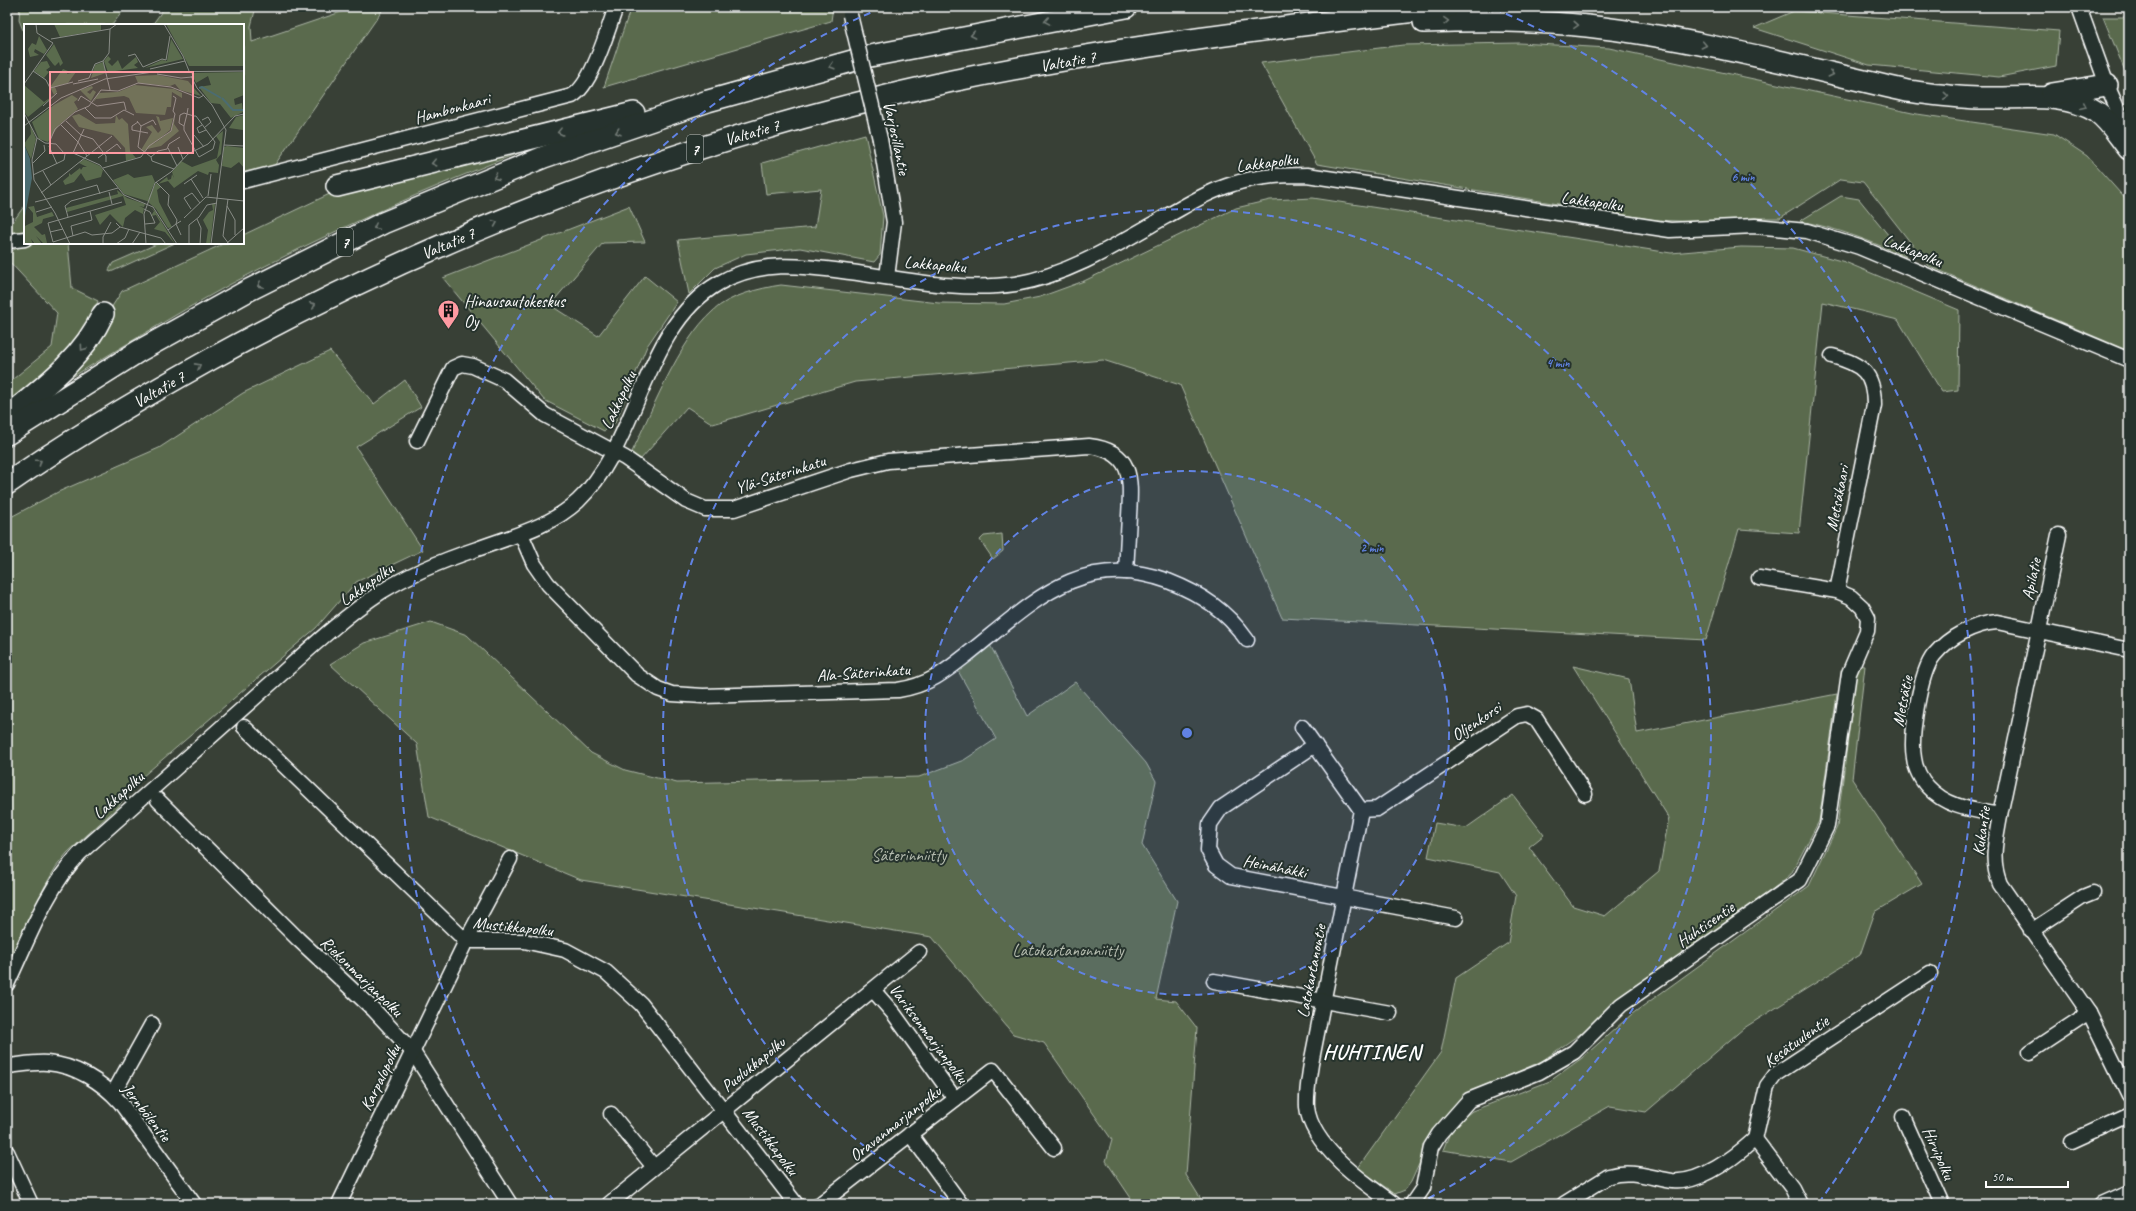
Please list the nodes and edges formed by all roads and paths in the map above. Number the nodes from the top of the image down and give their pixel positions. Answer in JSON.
{"nodes":[{"id":1,"x":616,"y":7,"type":"edge"},
{"id":2,"x":1126,"y":7,"type":"edge"},
{"id":3,"x":1448,"y":7,"type":"edge"},
{"id":4,"x":2079,"y":7,"type":"edge"},
{"id":5,"x":849,"y":11,"type":"edge"},
{"id":6,"x":1240,"y":33,"type":"junction"},
{"id":7,"x":2107,"y":85,"type":"junction"},
{"id":8,"x":2032,"y":97,"type":"junction"},
{"id":9,"x":708,"y":101,"type":"junction"},
{"id":10,"x":2129,"y":135,"type":"edge"},
{"id":11,"x":2129,"y":149,"type":"edge"},
{"id":12,"x":244,"y":181,"type":"edge"},
{"id":13,"x":337,"y":186,"type":"dead end"},
{"id":14,"x":24,"y":239,"type":"edge"},
{"id":15,"x":7,"y":241,"type":"edge"},
{"id":16,"x":887,"y":277,"type":"junction"},
{"id":17,"x":103,"y":314,"type":"dead end"},
{"id":18,"x":1832,"y":356,"type":"dead end"},
{"id":19,"x":2129,"y":360,"type":"edge"},
{"id":20,"x":7,"y":417,"type":"edge"},
{"id":21,"x":7,"y":434,"type":"edge"},
{"id":22,"x":417,"y":441,"type":"dead end"},
{"id":23,"x":613,"y":451,"type":"junction"},
{"id":24,"x":7,"y":484,"type":"edge"},
{"id":25,"x":520,"y":534,"type":"junction"},
{"id":26,"x":2059,"y":535,"type":"dead end"},
{"id":27,"x":1126,"y":572,"type":"junction"},
{"id":28,"x":1759,"y":578,"type":"dead end"},
{"id":29,"x":1837,"y":591,"type":"junction"},
{"id":30,"x":2038,"y":631,"type":"junction"},
{"id":31,"x":1247,"y":640,"type":"dead end"},
{"id":32,"x":2129,"y":650,"type":"edge"},
{"id":33,"x":244,"y":727,"type":"dead end"},
{"id":34,"x":1302,"y":727,"type":"dead end"},
{"id":35,"x":1315,"y":745,"type":"junction"},
{"id":36,"x":1585,"y":794,"type":"dead end"},
{"id":37,"x":158,"y":800,"type":"dead end"},
{"id":38,"x":1361,"y":810,"type":"junction"},
{"id":39,"x":2000,"y":815,"type":"junction"},
{"id":40,"x":510,"y":859,"type":"dead end"},
{"id":41,"x":2093,"y":893,"type":"dead end"},
{"id":42,"x":1343,"y":898,"type":"junction"},
{"id":43,"x":1456,"y":918,"type":"dead end"},
{"id":44,"x":2031,"y":931,"type":"junction"},
{"id":45,"x":466,"y":941,"type":"junction"},
{"id":46,"x":919,"y":952,"type":"dead end"},
{"id":47,"x":1930,"y":973,"type":"dead end"},
{"id":48,"x":1214,"y":981,"type":"dead end"},
{"id":49,"x":7,"y":984,"type":"edge"},
{"id":50,"x":873,"y":990,"type":"junction"},
{"id":51,"x":1323,"y":1000,"type":"junction"},
{"id":52,"x":1390,"y":1013,"type":"dead end"},
{"id":53,"x":2089,"y":1013,"type":"junction"},
{"id":54,"x":152,"y":1024,"type":"dead end"},
{"id":55,"x":413,"y":1052,"type":"junction"},
{"id":56,"x":2030,"y":1052,"type":"dead end"},
{"id":57,"x":7,"y":1066,"type":"edge"},
{"id":58,"x":113,"y":1094,"type":"junction"},
{"id":59,"x":2129,"y":1095,"type":"edge"},
{"id":60,"x":955,"y":1099,"type":"junction"},
{"id":61,"x":724,"y":1110,"type":"junction"},
{"id":62,"x":611,"y":1114,"type":"dead end"},
{"id":63,"x":2129,"y":1115,"type":"edge"},
{"id":64,"x":1903,"y":1117,"type":"dead end"},
{"id":65,"x":910,"y":1134,"type":"junction"},
{"id":66,"x":1755,"y":1139,"type":"junction"},
{"id":67,"x":2072,"y":1141,"type":"dead end"},
{"id":68,"x":1054,"y":1148,"type":"dead end"},
{"id":69,"x":7,"y":1152,"type":"edge"},
{"id":70,"x":654,"y":1167,"type":"junction"},
{"id":71,"x":2129,"y":1192,"type":"edge"},
{"id":72,"x":31,"y":1204,"type":"edge"},
{"id":73,"x":194,"y":1204,"type":"edge"},
{"id":74,"x":339,"y":1204,"type":"edge"},
{"id":75,"x":510,"y":1204,"type":"edge"},
{"id":76,"x":609,"y":1204,"type":"edge"},
{"id":77,"x":796,"y":1204,"type":"edge"},
{"id":78,"x":820,"y":1204,"type":"edge"},
{"id":79,"x":961,"y":1204,"type":"edge"},
{"id":80,"x":1394,"y":1204,"type":"edge"},
{"id":81,"x":1412,"y":1204,"type":"edge"},
{"id":82,"x":1564,"y":1204,"type":"edge"},
{"id":83,"x":1800,"y":1204,"type":"edge"},
{"id":84,"x":1942,"y":1204,"type":"edge"},
{"id":85,"x":2102,"y":1204,"type":"edge"}],
"edges":[{"from":1,"to":12,"type":"street","name":"Hambonkaari"},
{"from":2,"to":9,"type":"highway","number":"7","one_way":true},
{"from":3,"to":6,"type":"highway","name":"Valtatie 7","number":"7"},
{"from":4,"to":7,"type":"street"},
{"from":5,"to":16,"type":"street","name":"Varjosillantie","bridge":true},
{"from":6,"to":8,"type":"highway","one_way":true},
{"from":24,"to":6,"type":"highway","name":"Valtatie 7","number":"7","one_way":true},
{"from":7,"to":8,"type":"highway"},
{"from":7,"to":10,"type":"street"},
{"from":8,"to":11,"type":"highway","one_way":true},
{"from":9,"to":13,"type":"highway","one_way":true},
{"from":9,"to":21,"type":"highway","number":"7","one_way":true},
{"from":14,"to":15,"type":"street"},
{"from":16,"to":19,"type":"street","name":"Lakkapolku"},
{"from":16,"to":23,"type":"street","name":"Lakkapolku"},
{"from":17,"to":20,"type":"highway","one_way":true},
{"from":18,"to":29,"type":"street","name":"Metsäkaari"},
{"from":22,"to":23,"type":"street","name":"Ylä-Säterinkatu"},
{"from":23,"to":25,"type":"street","name":"Lakkapolku"},
{"from":23,"to":27,"type":"street","name":"Ylä-Säterinkatu"},
{"from":25,"to":27,"type":"street","name":"Ala-Säterinkatu"},
{"from":25,"to":49,"type":"street","name":"Lakkapolku"},
{"from":26,"to":30,"type":"street","name":"Apilatie"},
{"from":27,"to":31,"type":"street","name":"Ala-Säterinkatu"},
{"from":28,"to":29,"type":"street"},
{"from":29,"to":81,"type":"street","name":"Huhtisentie"},
{"from":30,"to":32,"type":"street"},
{"from":30,"to":39,"type":"street","name":"Kukantie"},
{"from":30,"to":39,"type":"street","name":"Metsätie"},
{"from":33,"to":45,"type":"street","name":"Mustikkapolku"},
{"from":34,"to":35,"type":"street"},
{"from":35,"to":38,"type":"street"},
{"from":35,"to":42,"type":"street","name":"Heinähäkki"},
{"from":36,"to":38,"type":"street","name":"Oljenkorsi"},
{"from":37,"to":55,"type":"street","name":"Riekonmarjanpolku"},
{"from":38,"to":42,"type":"street","name":"Latokartanontie"},
{"from":39,"to":44,"type":"street","name":"Kukantie"},
{"from":40,"to":45,"type":"street","name":"Karpalopolku"},
{"from":41,"to":44,"type":"street"},
{"from":42,"to":43,"type":"street","name":"Heinähäkki"},
{"from":42,"to":51,"type":"street","name":"Latokartanontie"},
{"from":44,"to":53,"type":"street","name":"Kukantie"},
{"from":45,"to":55,"type":"street","name":"Karpalopolku"},
{"from":45,"to":61,"type":"street","name":"Mustikkapolku"},
{"from":46,"to":50,"type":"street","name":"Puolukkapolku"},
{"from":47,"to":66,"type":"street","name":"Kesätuulentie"},
{"from":48,"to":51,"type":"street"},
{"from":50,"to":60,"type":"street","name":"Variksenmarjanpolku"},
{"from":50,"to":61,"type":"street","name":"Puolukkapolku"},
{"from":51,"to":52,"type":"street"},
{"from":51,"to":80,"type":"street","name":"Latokartanontie"},
{"from":53,"to":56,"type":"street"},
{"from":53,"to":59,"type":"street","name":"Kukantie"},
{"from":54,"to":58,"type":"street"},
{"from":55,"to":74,"type":"street","name":"Karpalopolku"},
{"from":55,"to":75,"type":"street","name":"Riekonmarjanpolku"},
{"from":57,"to":58,"type":"street","name":"Jernbölentie"},
{"from":58,"to":73,"type":"street","name":"Jernbölentie"},
{"from":60,"to":65,"type":"street","name":"Oravanmarjanpolku"},
{"from":60,"to":68,"type":"street","name":"Oravanmarjanpolku"},
{"from":61,"to":70,"type":"street","name":"Puolukkapolku"},
{"from":61,"to":77,"type":"street","name":"Mustikkapolku"},
{"from":62,"to":70,"type":"street"},
{"from":63,"to":67,"type":"street"},
{"from":64,"to":84,"type":"street","name":"Hirvipolku"},
{"from":65,"to":78,"type":"street","name":"Oravanmarjanpolku"},
{"from":65,"to":79,"type":"street"},
{"from":66,"to":82,"type":"street"},
{"from":66,"to":83,"type":"street"},
{"from":69,"to":72,"type":"street"},
{"from":70,"to":76,"type":"street","name":"Puolukkapolku"},
{"from":71,"to":85,"type":"street"}]}
